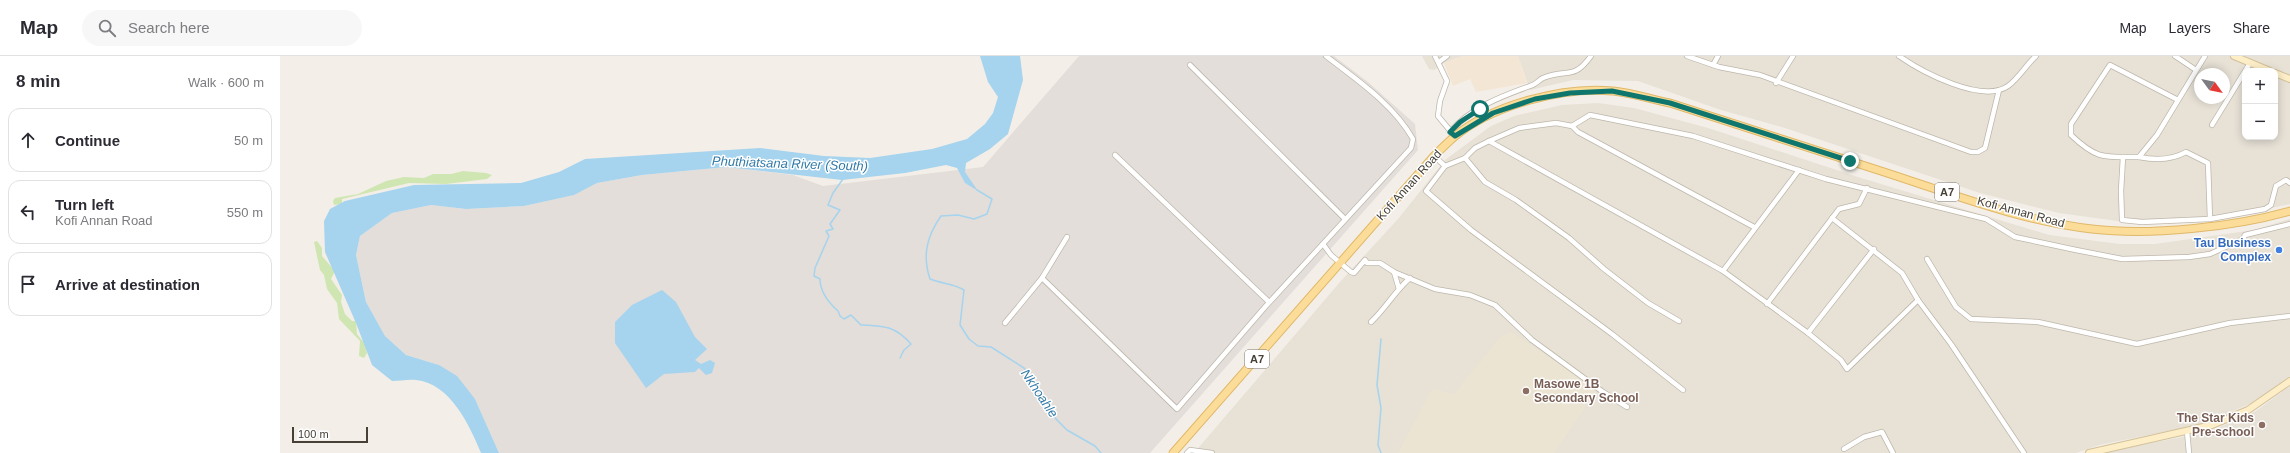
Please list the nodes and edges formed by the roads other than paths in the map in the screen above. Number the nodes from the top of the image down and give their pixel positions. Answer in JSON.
{"nodes":[{"id":1,"x":1326,"y":56,"type":"edge"},
{"id":2,"x":1434,"y":56,"type":"edge"},
{"id":3,"x":1447,"y":56,"type":"edge"},
{"id":4,"x":1591,"y":56,"type":"edge"},
{"id":5,"x":1687,"y":56,"type":"edge"},
{"id":6,"x":1718,"y":56,"type":"edge"},
{"id":7,"x":1793,"y":56,"type":"edge"},
{"id":8,"x":1899,"y":56,"type":"edge"},
{"id":9,"x":2036,"y":56,"type":"edge"},
{"id":10,"x":2175,"y":56,"type":"edge"},
{"id":11,"x":2205,"y":56,"type":"edge"},
{"id":12,"x":2234,"y":56,"type":"edge"},
{"id":13,"x":2246,"y":60,"type":"edge"},
{"id":14,"x":1439,"y":62,"type":"junction"},
{"id":15,"x":1190,"y":65,"type":"dead end"},
{"id":16,"x":1713,"y":65,"type":"junction"},
{"id":17,"x":2197,"y":68,"type":"edge"},
{"id":18,"x":2263,"y":68,"type":"edge"},
{"id":19,"x":2194,"y":69,"type":"edge"},
{"id":20,"x":2194,"y":73,"type":"edge"},
{"id":21,"x":2278,"y":74,"type":"edge"},
{"id":22,"x":2290,"y":79,"type":"edge"},
{"id":23,"x":1776,"y":83,"type":"junction"},
{"id":24,"x":1999,"y":90,"type":"junction"},
{"id":25,"x":2178,"y":100,"type":"junction"},
{"id":26,"x":2212,"y":125,"type":"dead end"},
{"id":27,"x":1572,"y":126,"type":"junction"},
{"id":28,"x":1453,"y":134,"type":"junction"},
{"id":29,"x":1489,"y":141,"type":"junction"},
{"id":30,"x":1115,"y":155,"type":"dead end"},
{"id":31,"x":1434,"y":156,"type":"junction"},
{"id":32,"x":2123,"y":157,"type":"junction"},
{"id":33,"x":2139,"y":157,"type":"junction"},
{"id":34,"x":1465,"y":158,"type":"junction"},
{"id":35,"x":1445,"y":166,"type":"junction"},
{"id":36,"x":1800,"y":170,"type":"junction"},
{"id":37,"x":2290,"y":183,"type":"edge"},
{"id":38,"x":1867,"y":188,"type":"junction"},
{"id":39,"x":2290,"y":211,"type":"edge"},
{"id":40,"x":1832,"y":218,"type":"junction"},
{"id":41,"x":1345,"y":219,"type":"junction"},
{"id":42,"x":2210,"y":219,"type":"junction"},
{"id":43,"x":2290,"y":224,"type":"edge"},
{"id":44,"x":1754,"y":227,"type":"junction"},
{"id":45,"x":1066,"y":236,"type":"dead end"},
{"id":46,"x":1322,"y":244,"type":"junction"},
{"id":47,"x":1874,"y":249,"type":"junction"},
{"id":48,"x":1927,"y":259,"type":"dead end"},
{"id":49,"x":1339,"y":263,"type":"junction"},
{"id":50,"x":1723,"y":271,"type":"junction"},
{"id":51,"x":1394,"y":272,"type":"junction"},
{"id":52,"x":1042,"y":278,"type":"junction"},
{"id":53,"x":1410,"y":278,"type":"junction"},
{"id":54,"x":1398,"y":289,"type":"junction"},
{"id":55,"x":1918,"y":300,"type":"junction"},
{"id":56,"x":1269,"y":302,"type":"junction"},
{"id":57,"x":1767,"y":304,"type":"junction"},
{"id":58,"x":2290,"y":316,"type":"edge"},
{"id":59,"x":1679,"y":321,"type":"dead end"},
{"id":60,"x":1371,"y":322,"type":"dead end"},
{"id":61,"x":1005,"y":323,"type":"dead end"},
{"id":62,"x":1808,"y":333,"type":"junction"},
{"id":63,"x":2290,"y":381,"type":"edge"},
{"id":64,"x":1683,"y":390,"type":"dead end"},
{"id":65,"x":1627,"y":407,"type":"dead end"},
{"id":66,"x":2187,"y":431,"type":"junction"},
{"id":67,"x":1844,"y":449,"type":"dead end"},
{"id":68,"x":1173,"y":453,"type":"edge"},
{"id":69,"x":1187,"y":453,"type":"edge"},
{"id":70,"x":1212,"y":453,"type":"edge"},
{"id":71,"x":1893,"y":453,"type":"edge"},
{"id":72,"x":2024,"y":453,"type":"edge"},
{"id":73,"x":2089,"y":453,"type":"edge"},
{"id":74,"x":2189,"y":453,"type":"edge"}],
"edges":[{"from":1,"to":41,"type":"street"},
{"from":2,"to":14,"type":"street"},
{"from":3,"to":14,"type":"street"},
{"from":4,"to":28,"type":"street"},
{"from":5,"to":16,"type":"street"},
{"from":6,"to":16,"type":"street"},
{"from":7,"to":23,"type":"street"},
{"from":8,"to":24,"type":"street"},
{"from":9,"to":24,"type":"street"},
{"from":10,"to":19,"type":"street"},
{"from":11,"to":17,"type":"street"},
{"from":12,"to":13,"type":"street"},
{"from":13,"to":18,"type":"street"},
{"from":13,"to":26,"type":"street"},
{"from":14,"to":28,"type":"street"},
{"from":15,"to":41,"type":"street"},
{"from":16,"to":23,"type":"street"},
{"from":20,"to":25,"type":"street"},
{"from":21,"to":22,"type":"street"},
{"from":23,"to":24,"type":"street"},
{"from":25,"to":32,"type":"street"},
{"from":25,"to":33,"type":"street"},
{"from":27,"to":29,"type":"street"},
{"from":27,"to":36,"type":"street"},
{"from":27,"to":44,"type":"street"},
{"from":28,"to":31,"type":"main road","name":"Kofi Annan Road","number":"A7"},
{"from":28,"to":39,"type":"main road","name":"Kofi Annan Road","number":"A7"},
{"from":29,"to":34,"type":"street"},
{"from":29,"to":50,"type":"street"},
{"from":30,"to":56,"type":"street"},
{"from":31,"to":35,"type":"street"},
{"from":31,"to":49,"type":"main road","name":"Kofi Annan Road","number":"A7"},
{"from":32,"to":33,"type":"street"},
{"from":32,"to":42,"type":"street"},
{"from":33,"to":42,"type":"street"},
{"from":34,"to":35,"type":"street"},
{"from":34,"to":59,"type":"street"},
{"from":35,"to":64,"type":"street"},
{"from":36,"to":38,"type":"street"},
{"from":36,"to":44,"type":"street"},
{"from":37,"to":42,"type":"street"},
{"from":38,"to":40,"type":"street"},
{"from":38,"to":43,"type":"street"},
{"from":40,"to":47,"type":"street"},
{"from":40,"to":57,"type":"street"},
{"from":41,"to":46,"type":"street"},
{"from":44,"to":50,"type":"street"},
{"from":45,"to":52,"type":"street"},
{"from":46,"to":49,"type":"street"},
{"from":46,"to":56,"type":"street"},
{"from":47,"to":55,"type":"street"},
{"from":47,"to":62,"type":"street"},
{"from":48,"to":58,"type":"street"},
{"from":49,"to":51,"type":"street"},
{"from":49,"to":68,"type":"main road","name":"Kofi Annan Road","number":"A7"},
{"from":50,"to":57,"type":"street"},
{"from":51,"to":53,"type":"street"},
{"from":51,"to":54,"type":"street"},
{"from":52,"to":56,"type":"street"},
{"from":52,"to":61,"type":"street"},
{"from":53,"to":54,"type":"street"},
{"from":53,"to":65,"type":"street"},
{"from":54,"to":60,"type":"street"},
{"from":55,"to":62,"type":"street"},
{"from":55,"to":72,"type":"street"},
{"from":57,"to":62,"type":"street"},
{"from":63,"to":66,"type":"street"},
{"from":66,"to":73,"type":"street"},
{"from":66,"to":74,"type":"street"},
{"from":67,"to":71,"type":"street"},
{"from":69,"to":70,"type":"street"}]}
